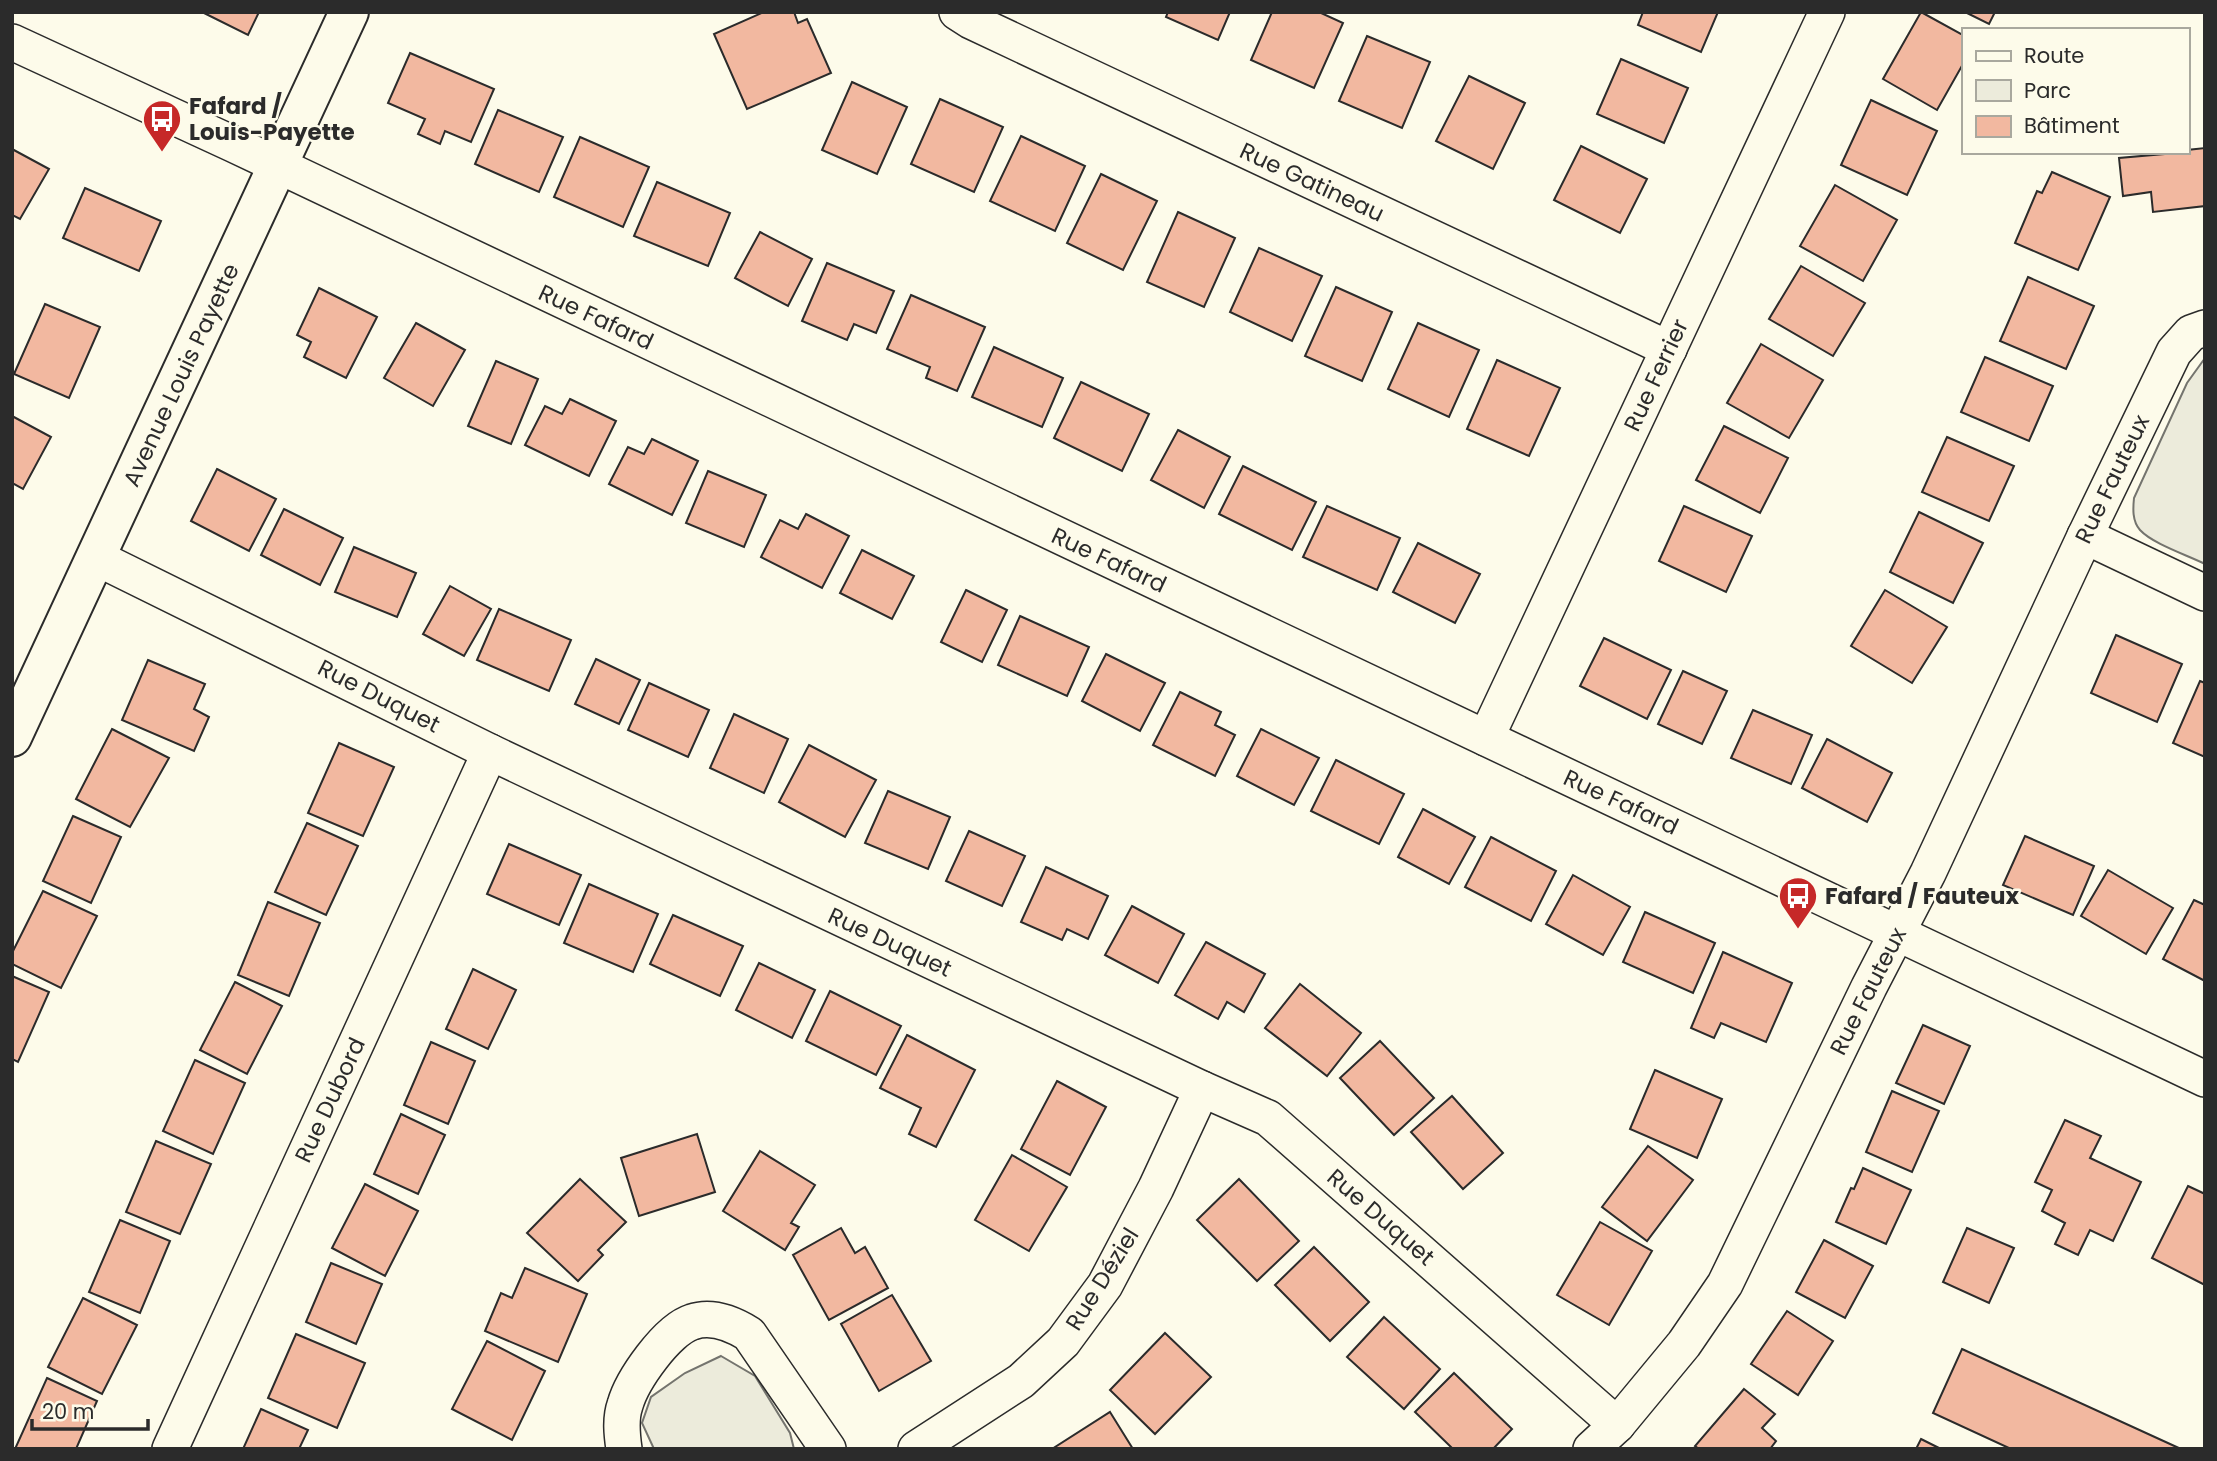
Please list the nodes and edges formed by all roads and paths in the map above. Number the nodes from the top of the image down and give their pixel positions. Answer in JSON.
{"nodes":[{"id":1,"x":349,"y":12,"type":"edge"},
{"id":2,"x":957,"y":12,"type":"edge"},
{"id":3,"x":1826,"y":12,"type":"edge"},
{"id":4,"x":12,"y":42,"type":"edge"},
{"id":5,"x":276,"y":166,"type":"junction"},
{"id":6,"x":2205,"y":328,"type":"edge"},
{"id":7,"x":1669,"y":349,"type":"junction"},
{"id":8,"x":2085,"y":536,"type":"junction"},
{"id":9,"x":97,"y":558,"type":"junction"},
{"id":10,"x":2205,"y":593,"type":"edge"},
{"id":11,"x":12,"y":737,"type":"edge"},
{"id":12,"x":1486,"y":738,"type":"junction"},
{"id":13,"x":490,"y":752,"type":"junction"},
{"id":14,"x":1897,"y":934,"type":"junction"},
{"id":15,"x":2205,"y":1079,"type":"edge"},
{"id":16,"x":1202,"y":1089,"type":"junction"},
{"id":17,"x":1617,"y":1425,"type":"junction"},
{"id":18,"x":170,"y":1449,"type":"edge"},
{"id":19,"x":624,"y":1449,"type":"edge"},
{"id":20,"x":828,"y":1449,"type":"edge"},
{"id":21,"x":916,"y":1449,"type":"edge"},
{"id":22,"x":1591,"y":1449,"type":"edge"}],
"edges":[{"from":1,"to":5,"type":"street","name":"Avenue Louis Payette"},
{"from":2,"to":7,"type":"street","name":"Rue Gatineau"},
{"from":3,"to":7,"type":"street","name":"Rue Ferrier"},
{"from":4,"to":5,"type":"street","name":"Rue Fafard"},
{"from":5,"to":9,"type":"street","name":"Avenue Louis Payette"},
{"from":5,"to":12,"type":"street","name":"Rue Fafard"},
{"from":6,"to":8,"type":"street","name":"Rue Fauteux"},
{"from":7,"to":12,"type":"street","name":"Rue Ferrier"},
{"from":8,"to":10,"type":"street"},
{"from":8,"to":14,"type":"street","name":"Rue Fauteux"},
{"from":9,"to":11,"type":"street","name":"Avenue Louis Payette"},
{"from":9,"to":13,"type":"street","name":"Rue Duquet"},
{"from":12,"to":14,"type":"street","name":"Rue Fafard"},
{"from":13,"to":16,"type":"street","name":"Rue Duquet"},
{"from":13,"to":18,"type":"street","name":"Rue Dubord"},
{"from":14,"to":15,"type":"street","name":"Rue Fafard"},
{"from":14,"to":17,"type":"street","name":"Rue Fauteux"},
{"from":16,"to":17,"type":"street","name":"Rue Duquet"},
{"from":16,"to":21,"type":"street","name":"Rue Déziel"},
{"from":17,"to":22,"type":"street","name":"Rue Fauteux"},
{"from":19,"to":20,"type":"street"}]}
